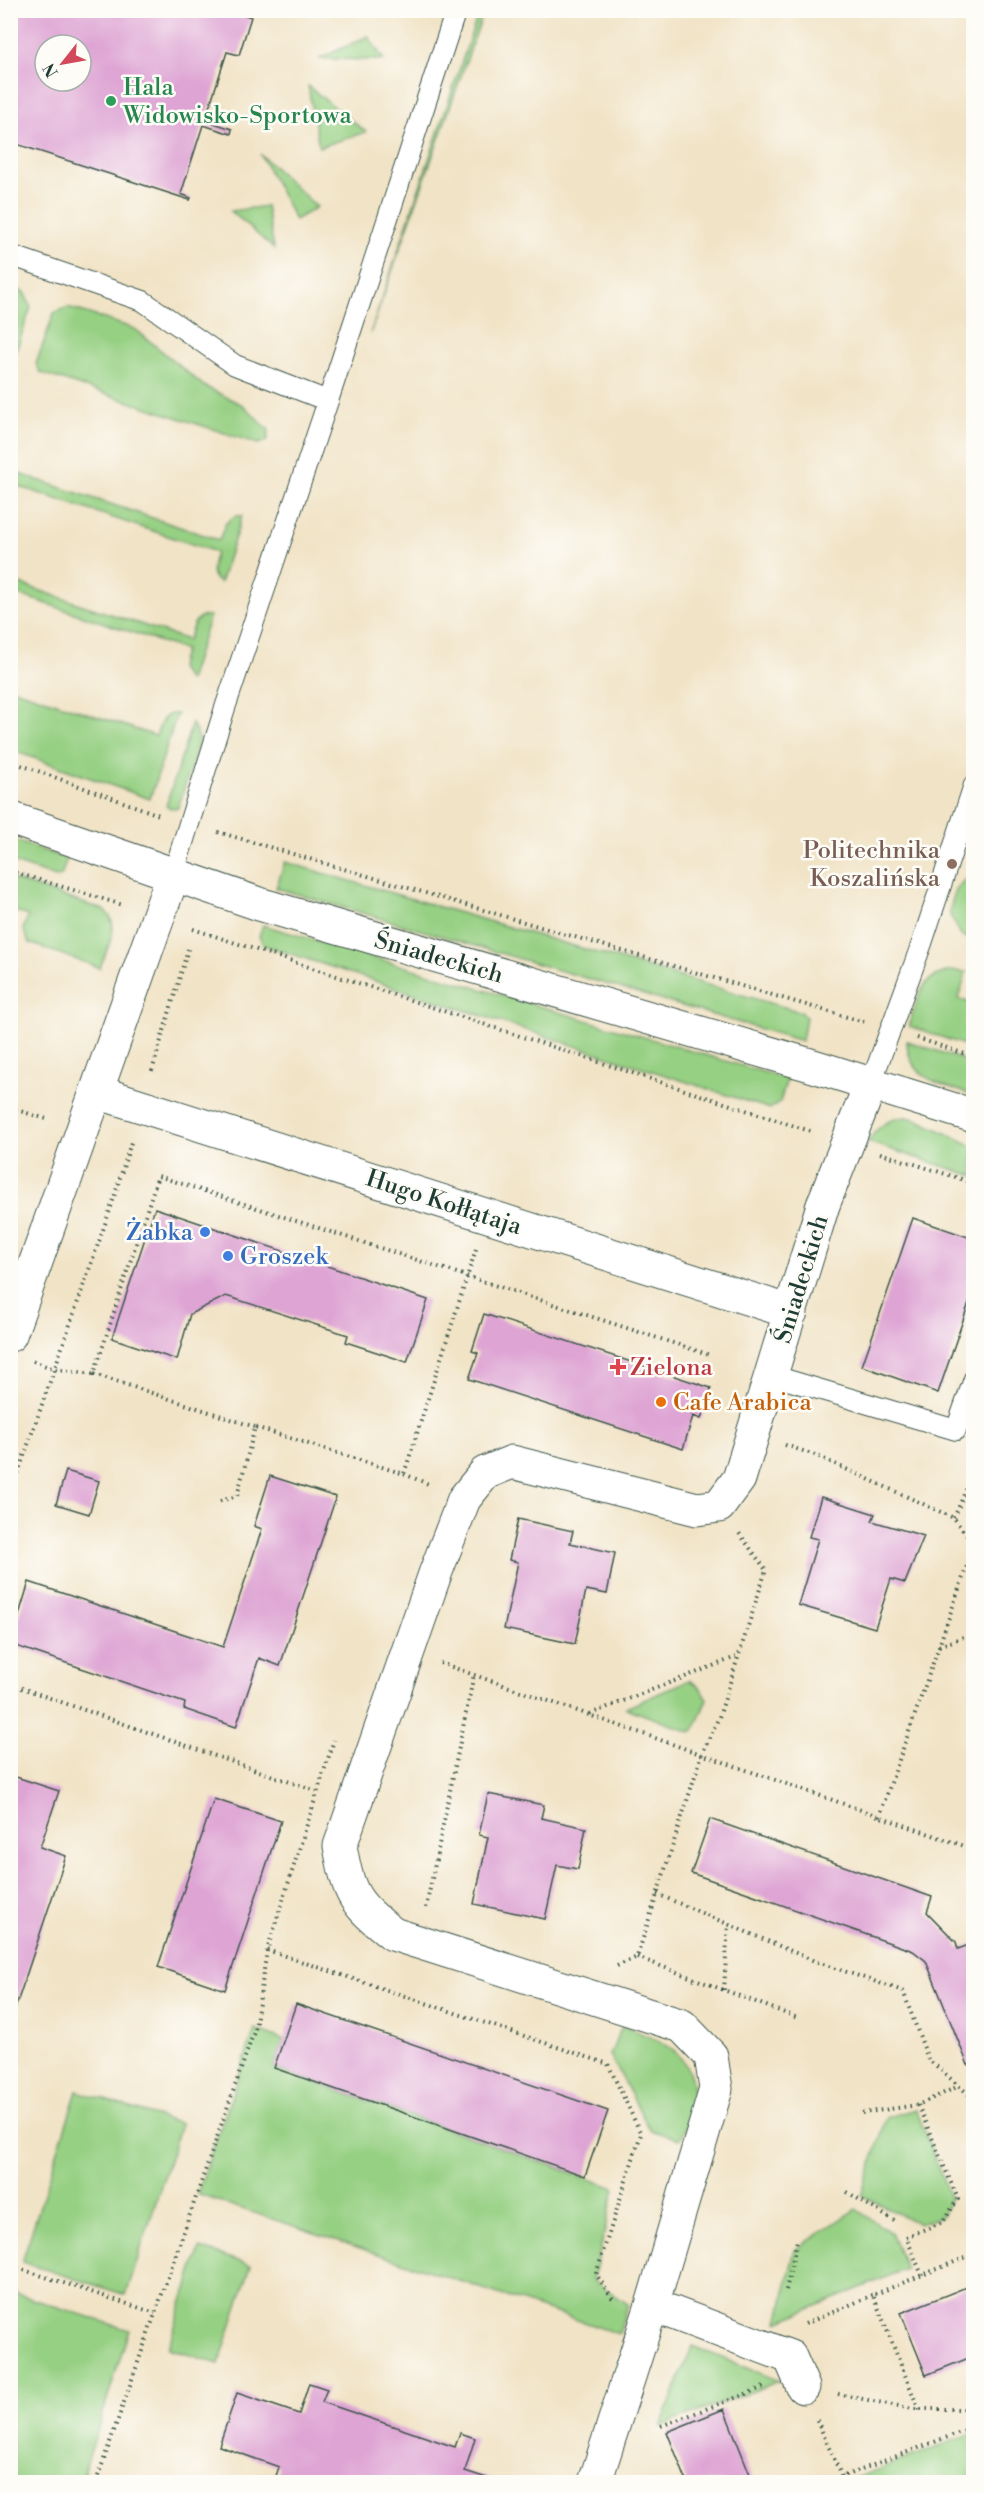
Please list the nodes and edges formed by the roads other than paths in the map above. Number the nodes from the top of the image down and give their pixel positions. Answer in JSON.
{"nodes":[{"id":1,"x":456,"y":10,"type":"edge"},
{"id":2,"x":10,"y":255,"type":"edge"},
{"id":3,"x":328,"y":401,"type":"junction"},
{"id":4,"x":974,"y":785,"type":"edge"},
{"id":5,"x":10,"y":818,"type":"edge"},
{"id":6,"x":173,"y":875,"type":"junction"},
{"id":7,"x":871,"y":1083,"type":"junction"},
{"id":8,"x":97,"y":1092,"type":"junction"},
{"id":9,"x":974,"y":1116,"type":"edge"},
{"id":10,"x":791,"y":1312,"type":"junction"},
{"id":11,"x":10,"y":1335,"type":"edge"},
{"id":12,"x":771,"y":1375,"type":"junction"},
{"id":13,"x":974,"y":1378,"type":"edge"},
{"id":14,"x":648,"y":2316,"type":"junction"},
{"id":15,"x":803,"y":2387,"type":"road end"},
{"id":16,"x":595,"y":2482,"type":"edge"}],
"edges":[{"from":1,"to":3,"type":"lane"},
{"from":2,"to":3,"type":"lane"},
{"from":3,"to":6,"type":"lane"},
{"from":4,"to":7,"type":"lane"},
{"from":5,"to":6,"type":"street","name":"Śniadeckich"},
{"from":6,"to":7,"type":"street","name":"Śniadeckich"},
{"from":6,"to":8,"type":"street"},
{"from":7,"to":9,"type":"street","name":"Śniadeckich"},
{"from":7,"to":10,"type":"street","name":"Śniadeckich"},
{"from":8,"to":10,"type":"street","name":"Hugo Kołłątaja"},
{"from":8,"to":11,"type":"street"},
{"from":10,"to":12,"type":"street","name":"Śniadeckich"},
{"from":12,"to":13,"type":"lane"},
{"from":12,"to":14,"type":"street","name":"Śniadeckich"},
{"from":14,"to":15,"type":"street"},
{"from":14,"to":16,"type":"street"}]}
